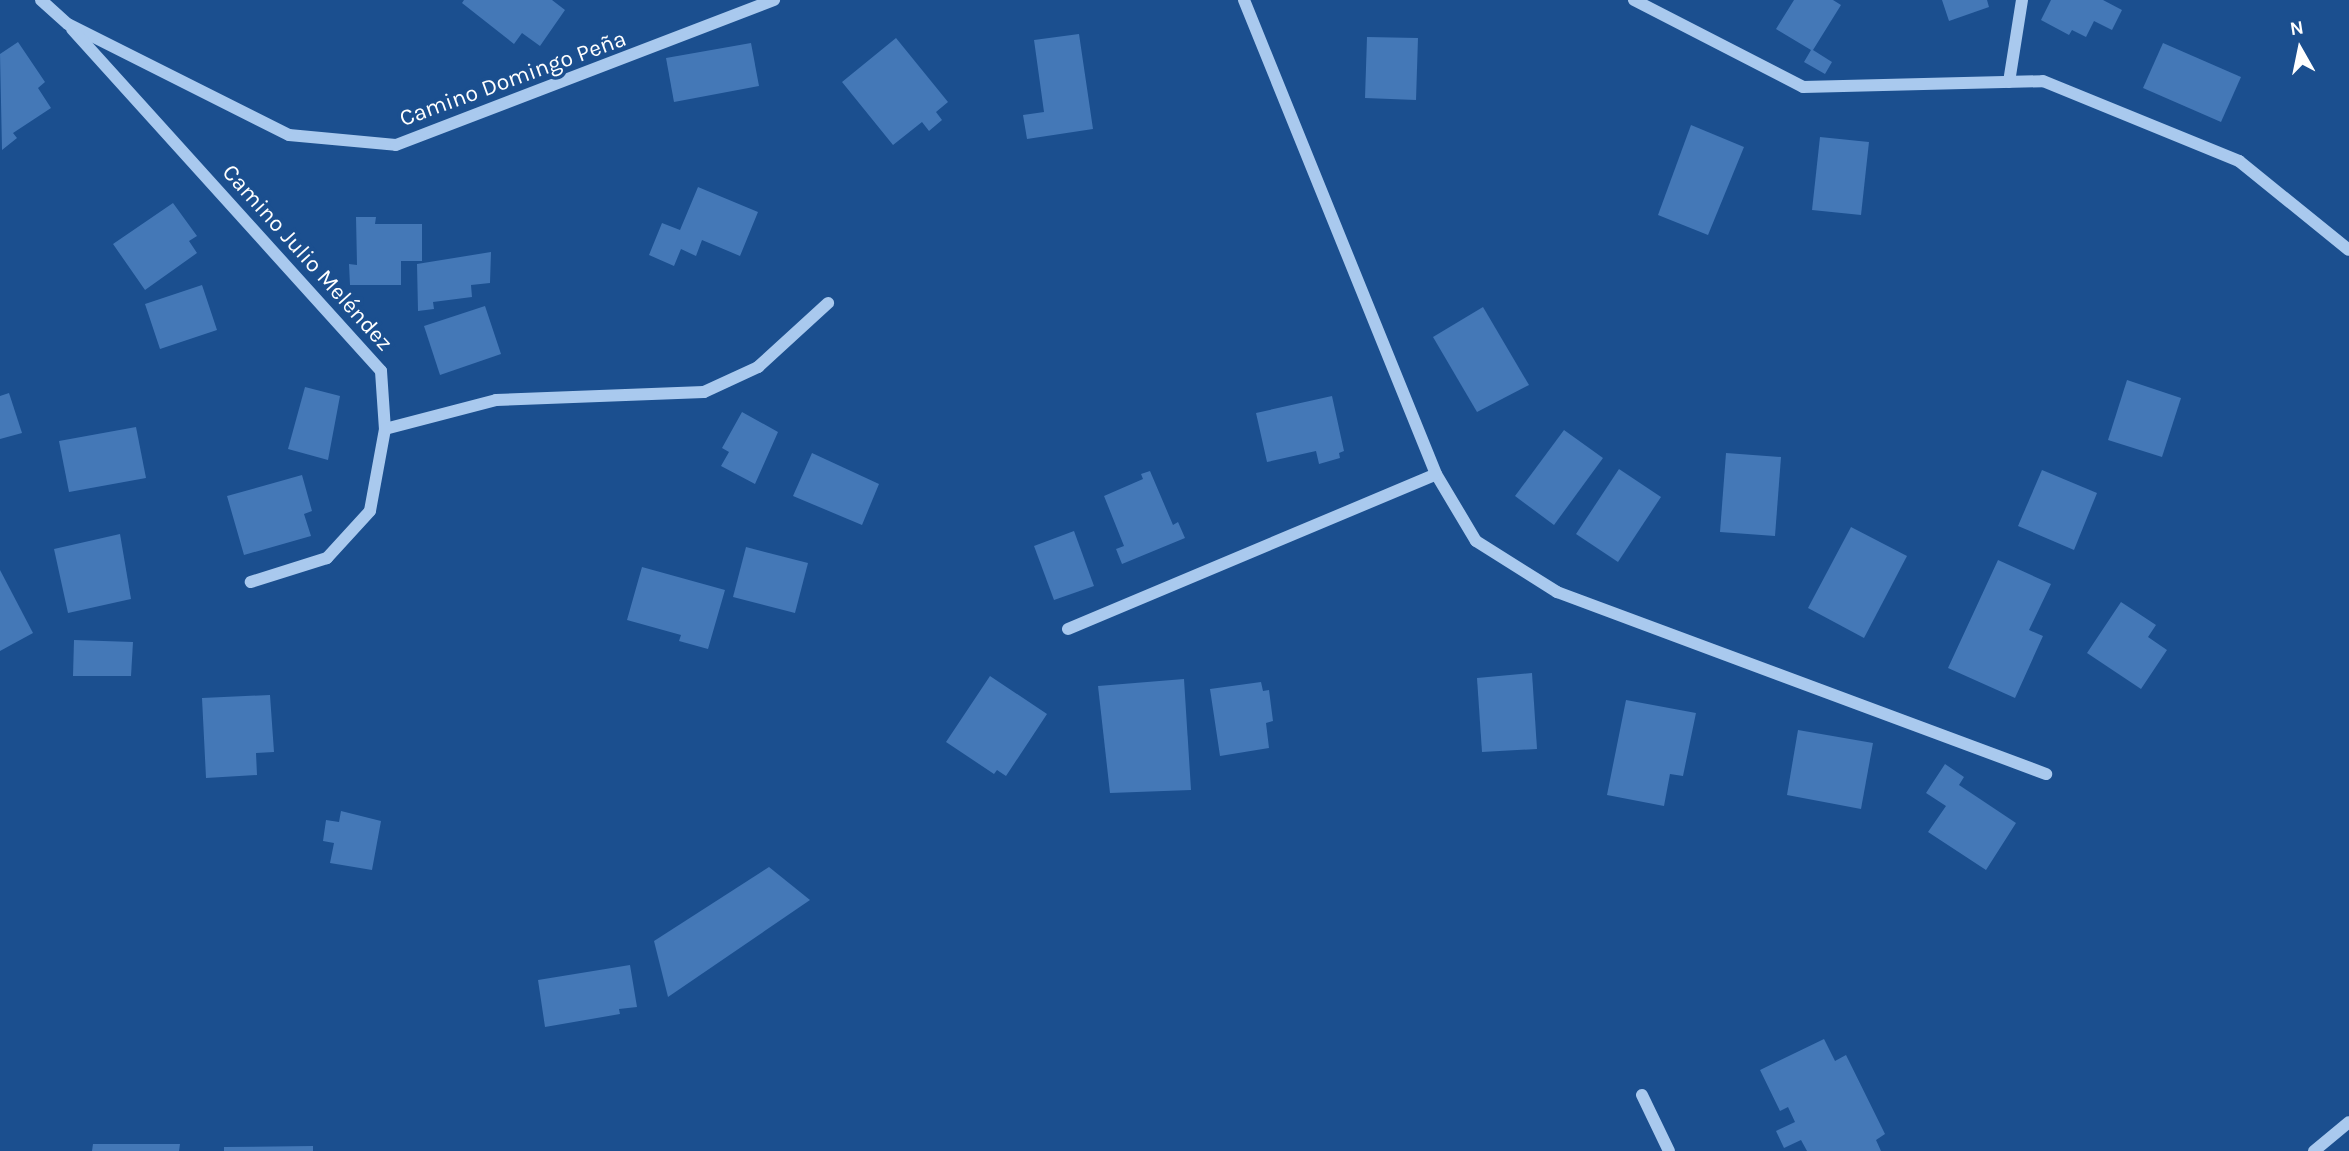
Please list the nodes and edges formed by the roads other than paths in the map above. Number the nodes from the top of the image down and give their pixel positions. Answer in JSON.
{"nodes":[{"id":1,"x":41,"y":0,"type":"edge"},
{"id":2,"x":774,"y":0,"type":"edge"},
{"id":3,"x":1244,"y":0,"type":"edge"},
{"id":4,"x":1634,"y":0,"type":"edge"},
{"id":5,"x":2022,"y":0,"type":"edge"},
{"id":6,"x":68,"y":24,"type":"junction"},
{"id":7,"x":2009,"y":82,"type":"junction"},
{"id":8,"x":2349,"y":250,"type":"edge"},
{"id":9,"x":828,"y":303,"type":"dead end"},
{"id":10,"x":385,"y":429,"type":"junction"},
{"id":11,"x":1436,"y":474,"type":"junction"},
{"id":12,"x":251,"y":582,"type":"dead end"},
{"id":13,"x":1068,"y":629,"type":"dead end"},
{"id":14,"x":2046,"y":774,"type":"dead end"},
{"id":15,"x":1642,"y":1095,"type":"dead end"},
{"id":16,"x":2349,"y":1122,"type":"edge"},
{"id":17,"x":1669,"y":1151,"type":"edge"},
{"id":18,"x":2314,"y":1151,"type":"edge"}],
"edges":[{"from":1,"to":6,"type":"street","name":"Camino Domingo Peña"},
{"from":2,"to":6,"type":"street","name":"Camino Domingo Peña"},
{"from":3,"to":11,"type":"street"},
{"from":4,"to":7,"type":"street"},
{"from":5,"to":7,"type":"street"},
{"from":6,"to":10,"type":"street","name":"Camino Julio Meléndez"},
{"from":7,"to":8,"type":"street"},
{"from":9,"to":10,"type":"street"},
{"from":10,"to":12,"type":"street","name":"Camino Julio Meléndez"},
{"from":11,"to":13,"type":"street"},
{"from":11,"to":14,"type":"street"},
{"from":15,"to":17,"type":"street"},
{"from":16,"to":18,"type":"street"}]}
